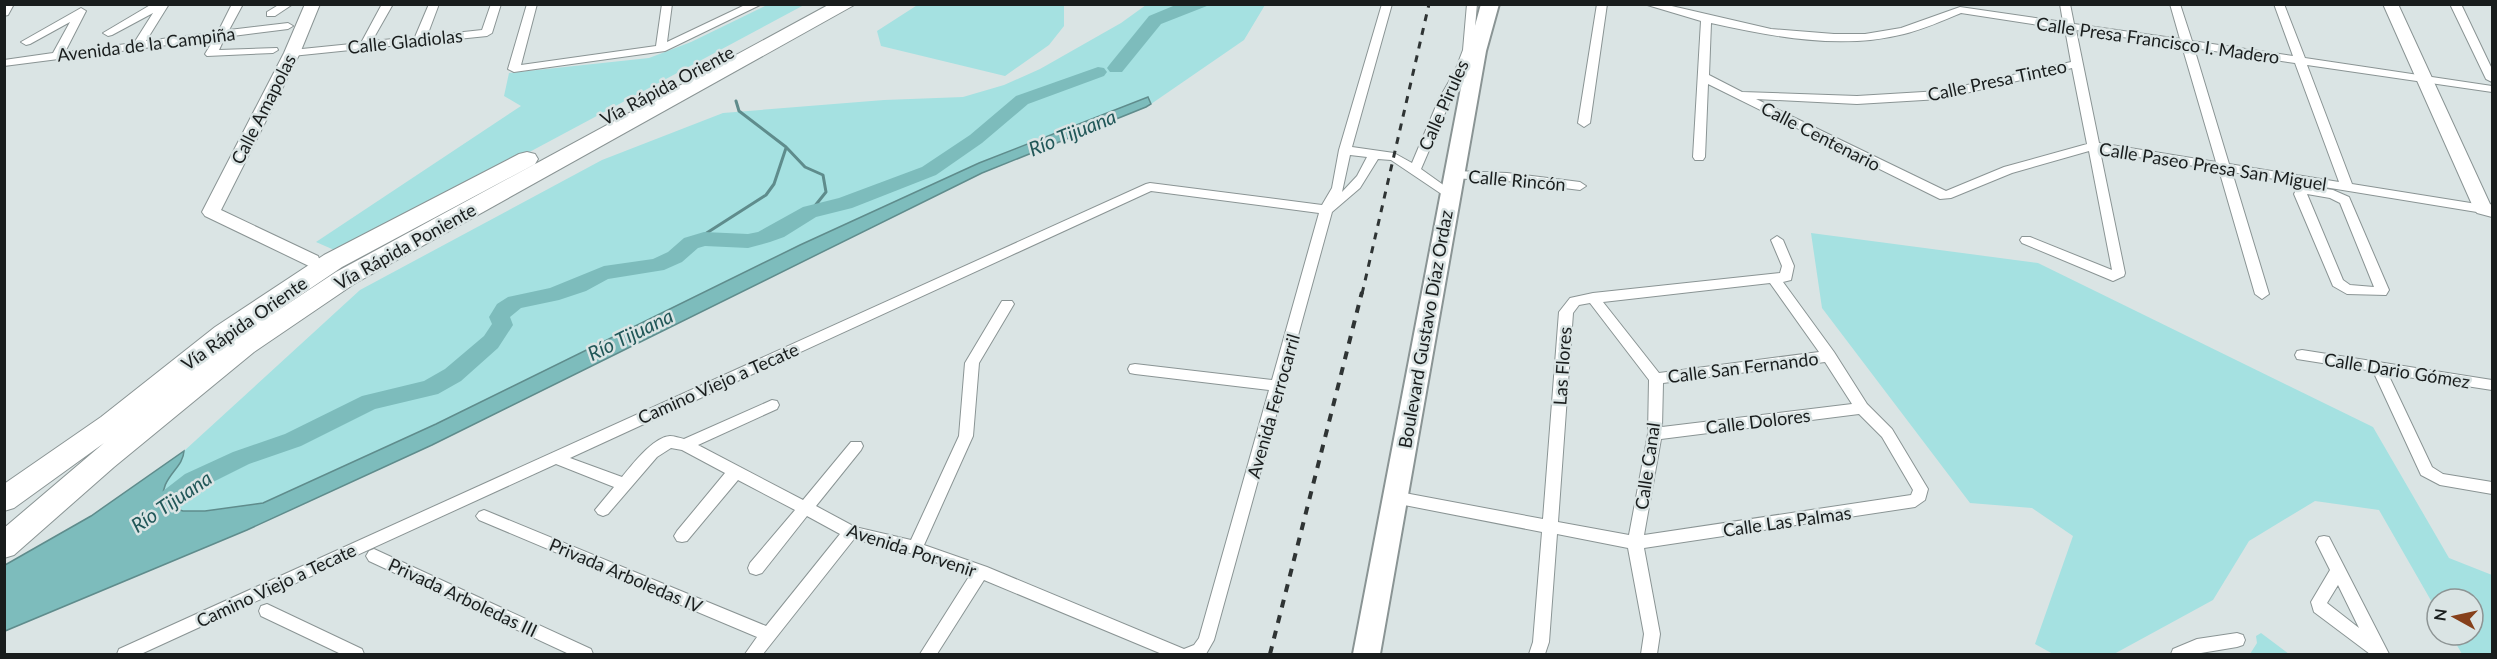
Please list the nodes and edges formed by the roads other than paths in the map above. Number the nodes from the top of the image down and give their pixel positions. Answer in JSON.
{"nodes":[{"id":1,"x":9,"y":4,"type":"edge"},
{"id":2,"x":162,"y":4,"type":"edge"},
{"id":3,"x":238,"y":4,"type":"edge"},
{"id":4,"x":288,"y":4,"type":"edge"},
{"id":5,"x":314,"y":4,"type":"edge"},
{"id":6,"x":388,"y":4,"type":"edge"},
{"id":7,"x":434,"y":4,"type":"edge"},
{"id":8,"x":496,"y":4,"type":"edge"},
{"id":9,"x":532,"y":4,"type":"edge"},
{"id":10,"x":667,"y":4,"type":"edge"},
{"id":11,"x":757,"y":4,"type":"edge"},
{"id":12,"x":819,"y":4,"type":"edge"},
{"id":13,"x":846,"y":4,"type":"edge"},
{"id":14,"x":1387,"y":4,"type":"edge"},
{"id":15,"x":1472,"y":4,"type":"edge"},
{"id":16,"x":1490,"y":4,"type":"edge"},
{"id":17,"x":1602,"y":4,"type":"edge"},
{"id":18,"x":1649,"y":4,"type":"edge"},
{"id":19,"x":2065,"y":4,"type":"edge"},
{"id":20,"x":2175,"y":4,"type":"edge"},
{"id":21,"x":2279,"y":4,"type":"edge"},
{"id":22,"x":2390,"y":4,"type":"edge"},
{"id":23,"x":2455,"y":4,"type":"edge"},
{"id":24,"x":1960,"y":7,"type":"edge"},
{"id":25,"x":83,"y":8,"type":"edge"},
{"id":26,"x":4,"y":13,"type":"edge"},
{"id":27,"x":271,"y":14,"type":"dead end"},
{"id":28,"x":1707,"y":20,"type":"junction"},
{"id":29,"x":288,"y":26,"type":"dead end"},
{"id":30,"x":2070,"y":27,"type":"junction"},
{"id":31,"x":108,"y":33,"type":"dead end"},
{"id":32,"x":221,"y":35,"type":"junction"},
{"id":33,"x":420,"y":39,"type":"junction"},
{"id":34,"x":26,"y":42,"type":"dead end"},
{"id":35,"x":2187,"y":44,"type":"junction"},
{"id":36,"x":138,"y":45,"type":"junction"},
{"id":37,"x":365,"y":45,"type":"junction"},
{"id":38,"x":661,"y":49,"type":"junction"},
{"id":39,"x":273,"y":50,"type":"dead end"},
{"id":40,"x":1473,"y":51,"type":"junction"},
{"id":41,"x":292,"y":53,"type":"junction"},
{"id":42,"x":58,"y":55,"type":"junction"},
{"id":43,"x":2300,"y":61,"type":"junction"},
{"id":44,"x":4,"y":63,"type":"edge"},
{"id":45,"x":2077,"y":64,"type":"junction"},
{"id":46,"x":1702,"y":77,"type":"junction"},
{"id":47,"x":2425,"y":79,"type":"junction"},
{"id":48,"x":2493,"y":79,"type":"edge"},
{"id":49,"x":2493,"y":89,"type":"edge"},
{"id":50,"x":1737,"y":94,"type":"junction"},
{"id":51,"x":1584,"y":123,"type":"dead end"},
{"id":52,"x":2094,"y":146,"type":"junction"},
{"id":53,"x":1345,"y":150,"type":"junction"},
{"id":54,"x":1376,"y":153,"type":"junction"},
{"id":55,"x":1698,"y":157,"type":"dead end"},
{"id":56,"x":2224,"y":167,"type":"junction"},
{"id":57,"x":1415,"y":169,"type":"junction"},
{"id":58,"x":1452,"y":185,"type":"junction"},
{"id":59,"x":1580,"y":186,"type":"dead end"},
{"id":60,"x":2347,"y":187,"type":"junction"},
{"id":61,"x":2320,"y":188,"type":"junction"},
{"id":62,"x":1940,"y":195,"type":"joint"},
{"id":63,"x":1326,"y":210,"type":"junction"},
{"id":64,"x":2488,"y":210,"type":"edge"},
{"id":65,"x":1777,"y":240,"type":"dead end"},
{"id":66,"x":2026,"y":240,"type":"dead end"},
{"id":67,"x":311,"y":261,"type":"joint"},
{"id":68,"x":1774,"y":280,"type":"junction"},
{"id":69,"x":2262,"y":294,"type":"dead end"},
{"id":70,"x":1593,"y":298,"type":"junction"},
{"id":71,"x":1007,"y":304,"type":"dead end"},
{"id":72,"x":2302,"y":354,"type":"dead end"},
{"id":73,"x":1829,"y":356,"type":"junction"},
{"id":74,"x":2378,"y":367,"type":"junction"},
{"id":75,"x":1135,"y":369,"type":"dead end"},
{"id":76,"x":1656,"y":378,"type":"junction"},
{"id":77,"x":1279,"y":386,"type":"junction"},
{"id":78,"x":2493,"y":386,"type":"edge"},
{"id":79,"x":772,"y":405,"type":"dead end"},
{"id":80,"x":1862,"y":408,"type":"junction"},
{"id":81,"x":1655,"y":434,"type":"junction"},
{"id":82,"x":685,"y":445,"type":"junction"},
{"id":83,"x":856,"y":446,"type":"dead end"},
{"id":84,"x":555,"y":458,"type":"junction"},
{"id":85,"x":736,"y":471,"type":"junction"},
{"id":86,"x":624,"y":484,"type":"junction"},
{"id":87,"x":4,"y":486,"type":"edge"},
{"id":88,"x":2493,"y":488,"type":"edge"},
{"id":89,"x":1394,"y":497,"type":"junction"},
{"id":90,"x":4,"y":500,"type":"edge"},
{"id":91,"x":804,"y":507,"type":"junction"},
{"id":92,"x":603,"y":510,"type":"dead end"},
{"id":93,"x":484,"y":516,"type":"dead end"},
{"id":94,"x":1550,"y":527,"type":"junction"},
{"id":95,"x":851,"y":532,"type":"junction"},
{"id":96,"x":682,"y":536,"type":"dead end"},
{"id":97,"x":2324,"y":542,"type":"dead end"},
{"id":98,"x":1635,"y":543,"type":"junction"},
{"id":99,"x":4,"y":546,"type":"edge"},
{"id":100,"x":915,"y":548,"type":"junction"},
{"id":101,"x":374,"y":556,"type":"dead end"},
{"id":102,"x":756,"y":568,"type":"dead end"},
{"id":103,"x":2338,"y":571,"type":"junction"},
{"id":104,"x":981,"y":572,"type":"junction"},
{"id":105,"x":267,"y":611,"type":"dead end"},
{"id":106,"x":768,"y":634,"type":"junction"},
{"id":107,"x":2237,"y":640,"type":"dead end"},
{"id":108,"x":125,"y":654,"type":"edge"},
{"id":109,"x":356,"y":654,"type":"edge"},
{"id":110,"x":585,"y":654,"type":"edge"},
{"id":111,"x":753,"y":654,"type":"edge"},
{"id":112,"x":928,"y":654,"type":"edge"},
{"id":113,"x":1179,"y":654,"type":"edge"},
{"id":114,"x":1189,"y":654,"type":"edge"},
{"id":115,"x":1366,"y":654,"type":"edge"},
{"id":116,"x":1537,"y":654,"type":"edge"},
{"id":117,"x":1648,"y":654,"type":"edge"},
{"id":118,"x":2179,"y":654,"type":"edge"},
{"id":119,"x":2381,"y":654,"type":"edge"}],
"edges":[{"from":1,"to":26,"type":"street"},
{"from":2,"to":31,"type":"street"},
{"from":2,"to":36,"type":"street"},
{"from":3,"to":32,"type":"street"},
{"from":4,"to":27,"type":"street"},
{"from":5,"to":41,"type":"street","name":"Calle Amapolas"},
{"from":6,"to":37,"type":"street"},
{"from":7,"to":33,"type":"street"},
{"from":8,"to":33,"type":"street","name":"Calle Gladiolas"},
{"from":9,"to":38,"type":"street"},
{"from":10,"to":38,"type":"street"},
{"from":11,"to":38,"type":"street"},
{"from":12,"to":90,"type":"highway","name":"Vía Rápida Oriente"},
{"from":13,"to":99,"type":"highway","name":"Vía Rápida Poniente"},
{"from":14,"to":53,"type":"street","name":"Avenida Ferrocarril"},
{"from":15,"to":40,"type":"street","name":"Calle Pirules"},
{"from":16,"to":40,"type":"main road","name":"Boulevard Gustavo Díaz Ordaz"},
{"from":17,"to":51,"type":"street"},
{"from":18,"to":28,"type":"street","name":"Calle Presa Francisco I. Madero"},
{"from":19,"to":30,"type":"street"},
{"from":20,"to":35,"type":"street"},
{"from":21,"to":43,"type":"street"},
{"from":22,"to":47,"type":"street"},
{"from":23,"to":48,"type":"street"},
{"from":24,"to":28,"type":"street","name":"Calle Presa Francisco I. Madero"},
{"from":24,"to":30,"type":"street","name":"Calle Presa Francisco I. Madero"},
{"from":25,"to":34,"type":"street"},
{"from":25,"to":42,"type":"street"},
{"from":28,"to":46,"type":"street"},
{"from":29,"to":32,"type":"street","name":"Avenida de la Campiña"},
{"from":30,"to":35,"type":"street","name":"Calle Presa Francisco I. Madero"},
{"from":30,"to":45,"type":"street"},
{"from":32,"to":36,"type":"street","name":"Avenida de la Campiña"},
{"from":32,"to":39,"type":"street"},
{"from":33,"to":37,"type":"street","name":"Calle Gladiolas"},
{"from":35,"to":43,"type":"street","name":"Calle Presa Francisco I. Madero"},
{"from":35,"to":56,"type":"street"},
{"from":36,"to":42,"type":"street","name":"Avenida de la Campiña"},
{"from":37,"to":41,"type":"street","name":"Calle Gladiolas"},
{"from":40,"to":57,"type":"street","name":"Calle Pirules"},
{"from":40,"to":58,"type":"main road","name":"Boulevard Gustavo Díaz Ordaz"},
{"from":41,"to":67,"type":"street","name":"Calle Amapolas"},
{"from":42,"to":44,"type":"street","name":"Avenida de la Campiña"},
{"from":43,"to":47,"type":"street","name":"Calle Presa Francisco I. Madero"},
{"from":43,"to":60,"type":"street"},
{"from":45,"to":50,"type":"street","name":"Calle Presa Tinteo"},
{"from":45,"to":52,"type":"street"},
{"from":46,"to":50,"type":"street","name":"Calle Centenario"},
{"from":46,"to":55,"type":"street"},
{"from":47,"to":49,"type":"street","name":"Calle Presa Francisco I. Madero"},
{"from":47,"to":64,"type":"street"},
{"from":50,"to":62,"type":"street","name":"Calle Centenario"},
{"from":52,"to":56,"type":"street","name":"Calle Paseo Presa San Miguel"},
{"from":52,"to":62,"type":"street","name":"Calle Paseo Presa San Miguel"},
{"from":52,"to":66,"type":"street"},
{"from":53,"to":54,"type":"street"},
{"from":53,"to":63,"type":"street","name":"Avenida Ferrocarril"},
{"from":54,"to":57,"type":"street"},
{"from":54,"to":63,"type":"street"},
{"from":56,"to":61,"type":"street","name":"Calle Paseo Presa San Miguel"},
{"from":56,"to":69,"type":"street"},
{"from":57,"to":58,"type":"street"},
{"from":58,"to":59,"type":"street","name":"Calle Rincón"},
{"from":58,"to":89,"type":"main road","name":"Boulevard Gustavo Díaz Ordaz"},
{"from":60,"to":61,"type":"street","name":"Calle Paseo Presa San Miguel"},
{"from":60,"to":64,"type":"street","name":"Calle Paseo Presa San Miguel"},
{"from":61,"to":61,"type":"street"},
{"from":63,"to":77,"type":"street","name":"Avenida Ferrocarril"},
{"from":63,"to":84,"type":"street","name":"Camino Viejo a Tecate"},
{"from":65,"to":68,"type":"street"},
{"from":67,"to":87,"type":"highway"},
{"from":68,"to":70,"type":"street","name":"Las Flores"},
{"from":68,"to":73,"type":"street","name":"Calle Las Palmas"},
{"from":70,"to":76,"type":"street"},
{"from":70,"to":94,"type":"street","name":"Las Flores"},
{"from":71,"to":100,"type":"street"},
{"from":72,"to":74,"type":"street","name":"Calle Dario Gómez"},
{"from":73,"to":76,"type":"street","name":"Calle San Fernando"},
{"from":73,"to":80,"type":"street","name":"Calle Las Palmas"},
{"from":74,"to":78,"type":"street","name":"Calle Dario Gómez"},
{"from":74,"to":88,"type":"street"},
{"from":75,"to":77,"type":"street"},
{"from":76,"to":81,"type":"street","name":"Calle Canal"},
{"from":77,"to":114,"type":"street","name":"Avenida Ferrocarril"},
{"from":79,"to":82,"type":"street"},
{"from":80,"to":81,"type":"street","name":"Calle Dolores"},
{"from":80,"to":98,"type":"street","name":"Calle Las Palmas"},
{"from":81,"to":98,"type":"street","name":"Calle Canal"},
{"from":82,"to":85,"type":"street","name":"Avenida Porvenir"},
{"from":82,"to":86,"type":"street"},
{"from":83,"to":91,"type":"street"},
{"from":84,"to":86,"type":"street"},
{"from":84,"to":108,"type":"street","name":"Camino Viejo a Tecate"},
{"from":85,"to":91,"type":"street","name":"Avenida Porvenir"},
{"from":85,"to":96,"type":"street"},
{"from":86,"to":92,"type":"street"},
{"from":89,"to":94,"type":"street","name":"Calle Las Palmas"},
{"from":89,"to":115,"type":"main road","name":"Boulevard Gustavo Díaz Ordaz"},
{"from":91,"to":95,"type":"street","name":"Avenida Porvenir"},
{"from":91,"to":102,"type":"street"},
{"from":93,"to":106,"type":"street","name":"Privada Arboledas IV"},
{"from":94,"to":98,"type":"street","name":"Calle Las Palmas"},
{"from":94,"to":116,"type":"street","name":"Las Flores"},
{"from":95,"to":100,"type":"street","name":"Avenida Porvenir"},
{"from":95,"to":106,"type":"street"},
{"from":97,"to":103,"type":"street"},
{"from":98,"to":117,"type":"street","name":"Calle Canal"},
{"from":100,"to":104,"type":"street","name":"Avenida Porvenir"},
{"from":101,"to":110,"type":"street","name":"Privada Arboledas III"},
{"from":103,"to":119,"type":"street"},
{"from":103,"to":119,"type":"street"},
{"from":104,"to":112,"type":"street"},
{"from":104,"to":113,"type":"street","name":"Avenida Porvenir"},
{"from":105,"to":109,"type":"street"},
{"from":106,"to":111,"type":"street"},
{"from":107,"to":118,"type":"street"}]}
